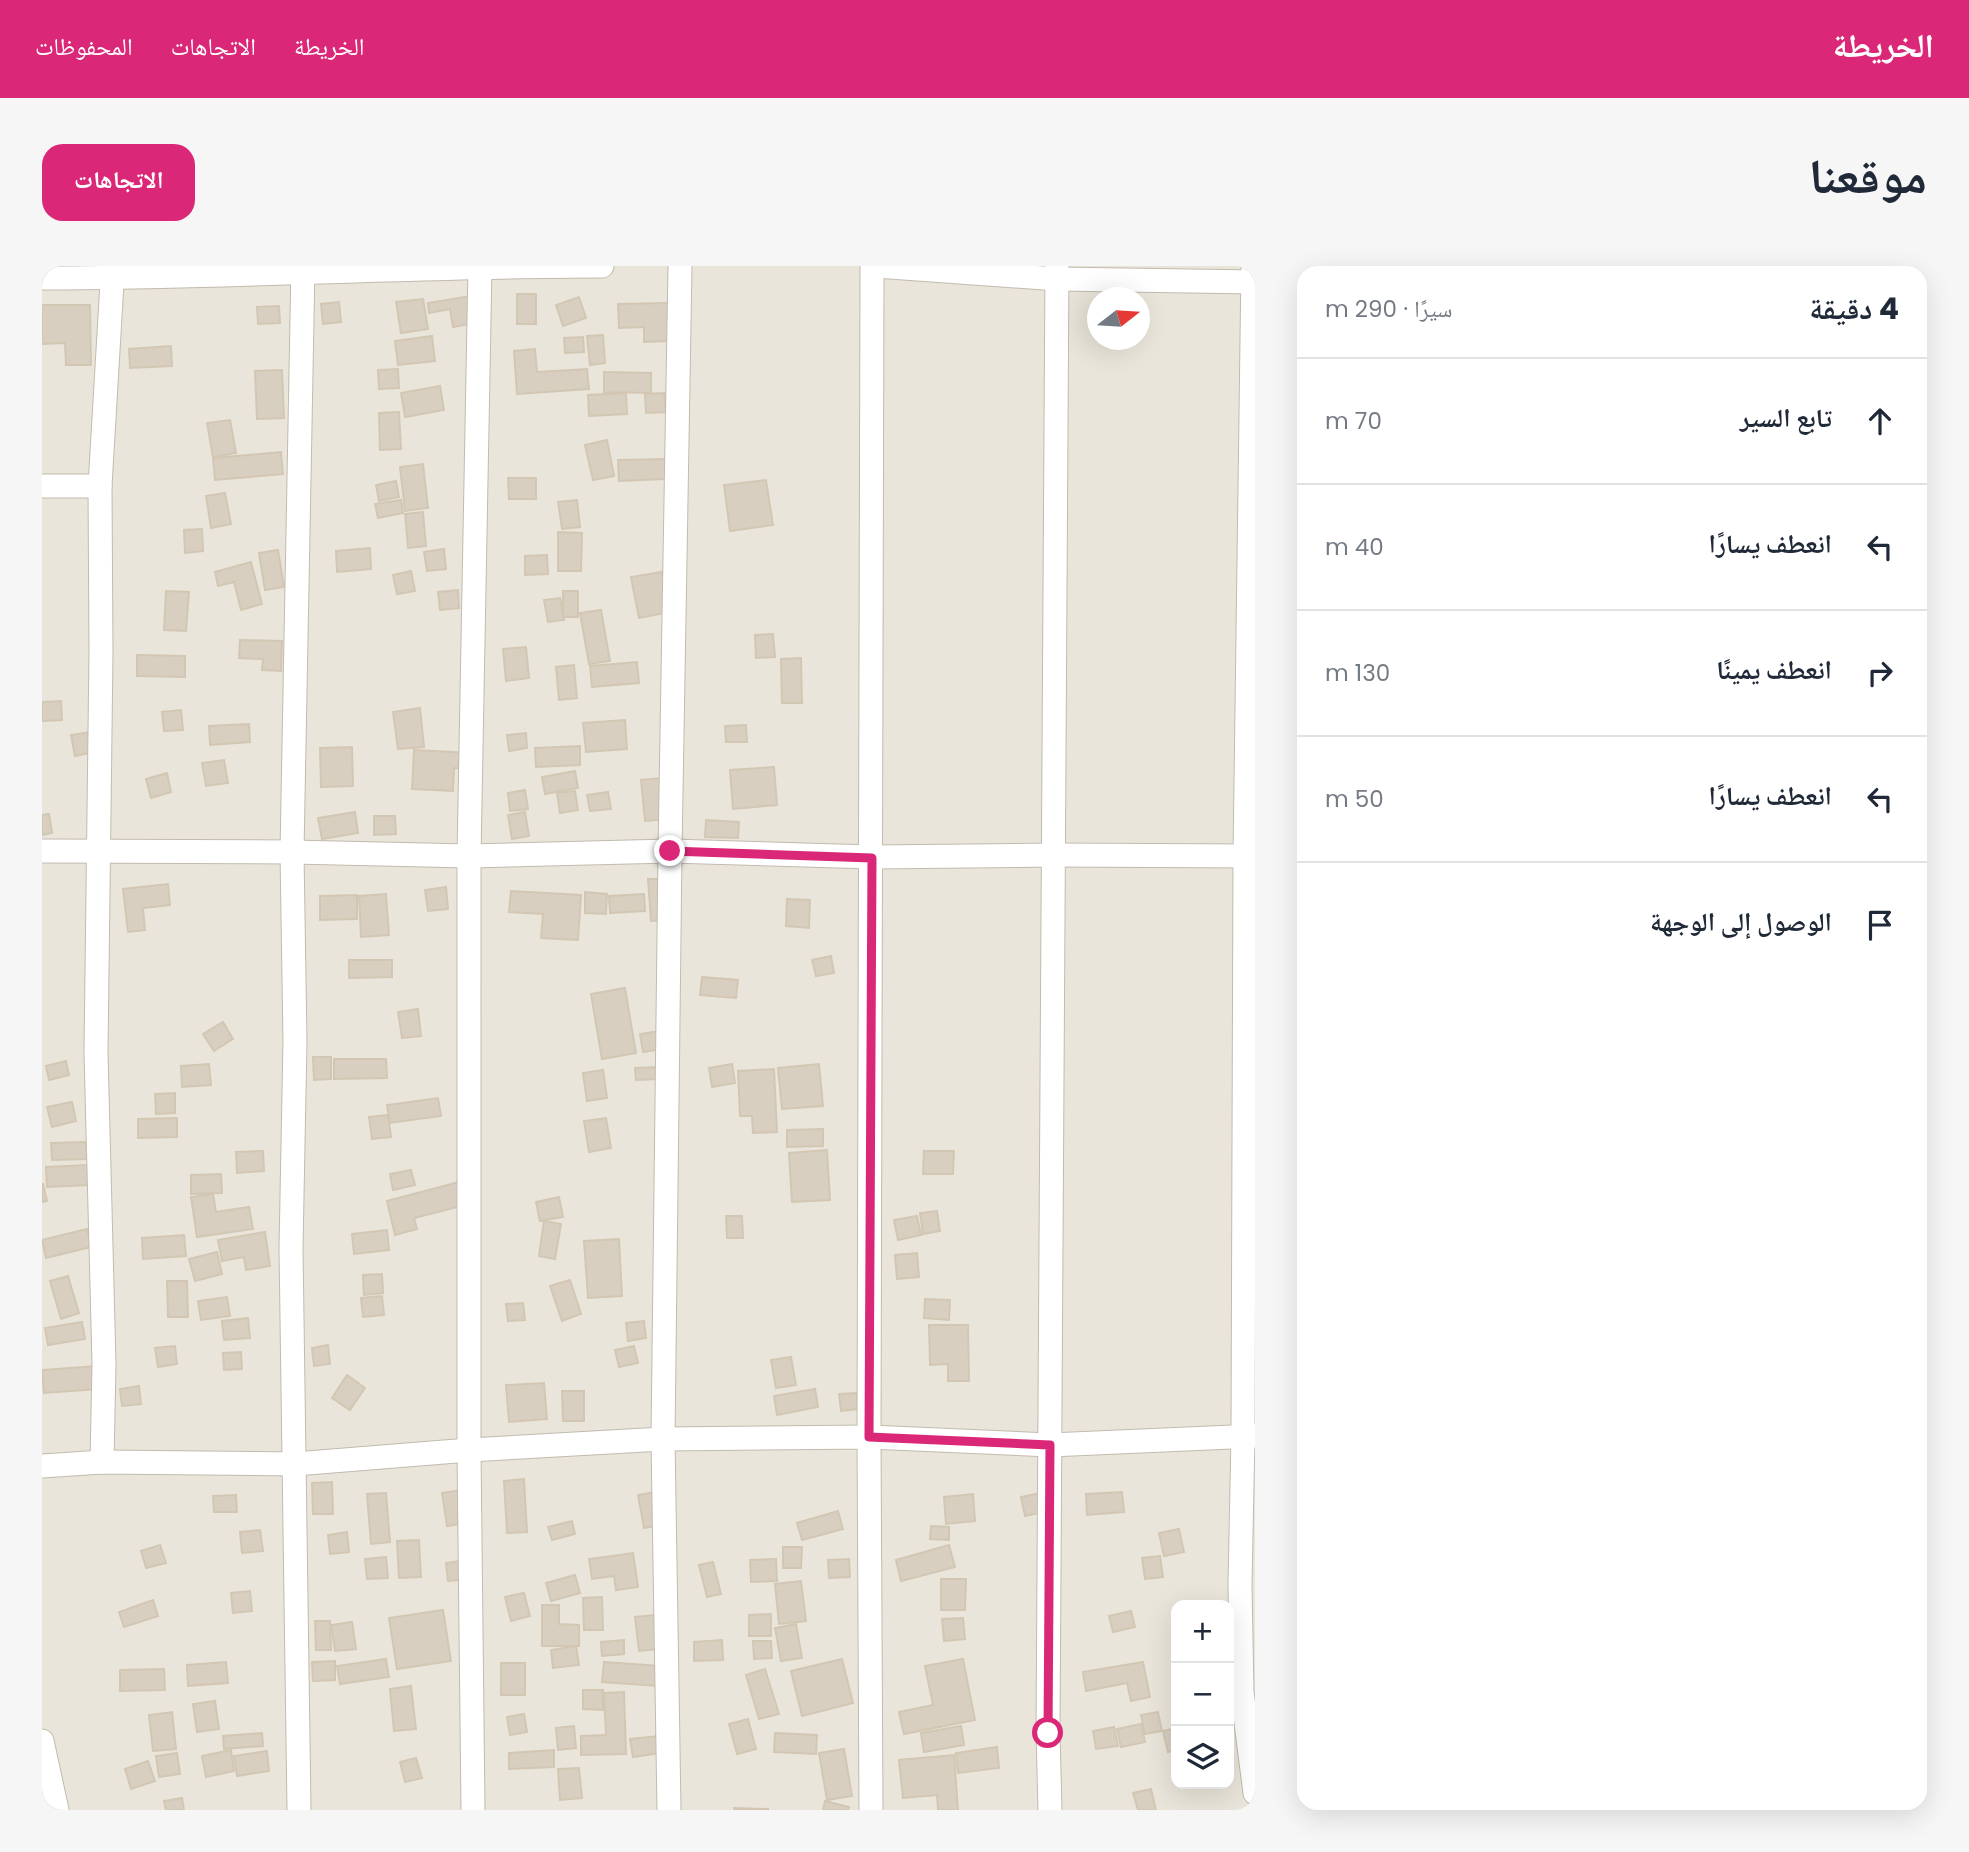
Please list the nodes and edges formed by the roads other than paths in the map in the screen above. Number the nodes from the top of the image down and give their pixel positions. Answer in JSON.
{"nodes":[{"id":1,"x":480,"y":266,"type":"edge"},
{"id":2,"x":602,"y":266,"type":"edge"},
{"id":3,"x":680,"y":266,"type":"edge"},
{"id":4,"x":874,"y":266,"type":"edge"},
{"id":5,"x":303,"y":270,"type":"edge"},
{"id":6,"x":114,"y":272,"type":"edge"},
{"id":7,"x":1057,"y":272,"type":"edge"},
{"id":8,"x":1253,"y":277,"type":"edge"},
{"id":9,"x":42,"y":278,"type":"edge"},
{"id":10,"x":42,"y":486,"type":"edge"},
{"id":11,"x":100,"y":486,"type":"junction"},
{"id":12,"x":42,"y":851,"type":"edge"},
{"id":13,"x":97,"y":851,"type":"junction"},
{"id":14,"x":670,"y":851,"type":"junction"},
{"id":15,"x":292,"y":852,"type":"junction"},
{"id":16,"x":1054,"y":855,"type":"junction"},
{"id":17,"x":469,"y":856,"type":"junction"},
{"id":18,"x":1250,"y":856,"type":"edge"},
{"id":19,"x":872,"y":858,"type":"junction"},
{"id":20,"x":1249,"y":1436,"type":"edge"},
{"id":21,"x":869,"y":1437,"type":"junction"},
{"id":22,"x":663,"y":1439,"type":"junction"},
{"id":23,"x":1050,"y":1445,"type":"junction"},
{"id":24,"x":469,"y":1450,"type":"junction"},
{"id":25,"x":102,"y":1462,"type":"junction"},
{"id":26,"x":295,"y":1464,"type":"junction"},
{"id":27,"x":42,"y":1466,"type":"edge"},
{"id":28,"x":42,"y":1741,"type":"edge"},
{"id":29,"x":1255,"y":1793,"type":"edge"},
{"id":30,"x":57,"y":1810,"type":"edge"},
{"id":31,"x":299,"y":1810,"type":"edge"},
{"id":32,"x":473,"y":1810,"type":"edge"},
{"id":33,"x":669,"y":1810,"type":"edge"},
{"id":34,"x":871,"y":1810,"type":"edge"},
{"id":35,"x":1051,"y":1810,"type":"edge"}],
"edges":[{"from":1,"to":2,"type":"street"},
{"from":1,"to":5,"type":"street"},
{"from":1,"to":17,"type":"street"},
{"from":3,"to":14,"type":"street"},
{"from":4,"to":7,"type":"street"},
{"from":4,"to":19,"type":"street"},
{"from":5,"to":6,"type":"street"},
{"from":5,"to":15,"type":"street"},
{"from":6,"to":9,"type":"street"},
{"from":6,"to":11,"type":"street"},
{"from":7,"to":8,"type":"street"},
{"from":7,"to":16,"type":"street"},
{"from":8,"to":18,"type":"street"},
{"from":10,"to":11,"type":"street"},
{"from":11,"to":13,"type":"street"},
{"from":12,"to":13,"type":"street"},
{"from":13,"to":15,"type":"street"},
{"from":13,"to":25,"type":"street"},
{"from":14,"to":17,"type":"street"},
{"from":14,"to":19,"type":"street"},
{"from":14,"to":22,"type":"street"},
{"from":15,"to":17,"type":"street"},
{"from":15,"to":26,"type":"street"},
{"from":16,"to":18,"type":"street"},
{"from":16,"to":19,"type":"street"},
{"from":16,"to":23,"type":"street"},
{"from":17,"to":24,"type":"street"},
{"from":18,"to":20,"type":"street"},
{"from":19,"to":21,"type":"street"},
{"from":20,"to":23,"type":"street"},
{"from":20,"to":29,"type":"street"},
{"from":21,"to":22,"type":"street"},
{"from":21,"to":23,"type":"street"},
{"from":21,"to":34,"type":"street"},
{"from":22,"to":24,"type":"street"},
{"from":22,"to":33,"type":"street"},
{"from":23,"to":35,"type":"street"},
{"from":24,"to":26,"type":"street"},
{"from":24,"to":32,"type":"street"},
{"from":25,"to":26,"type":"street"},
{"from":25,"to":27,"type":"street"},
{"from":26,"to":31,"type":"street"},
{"from":28,"to":30,"type":"street"}]}
